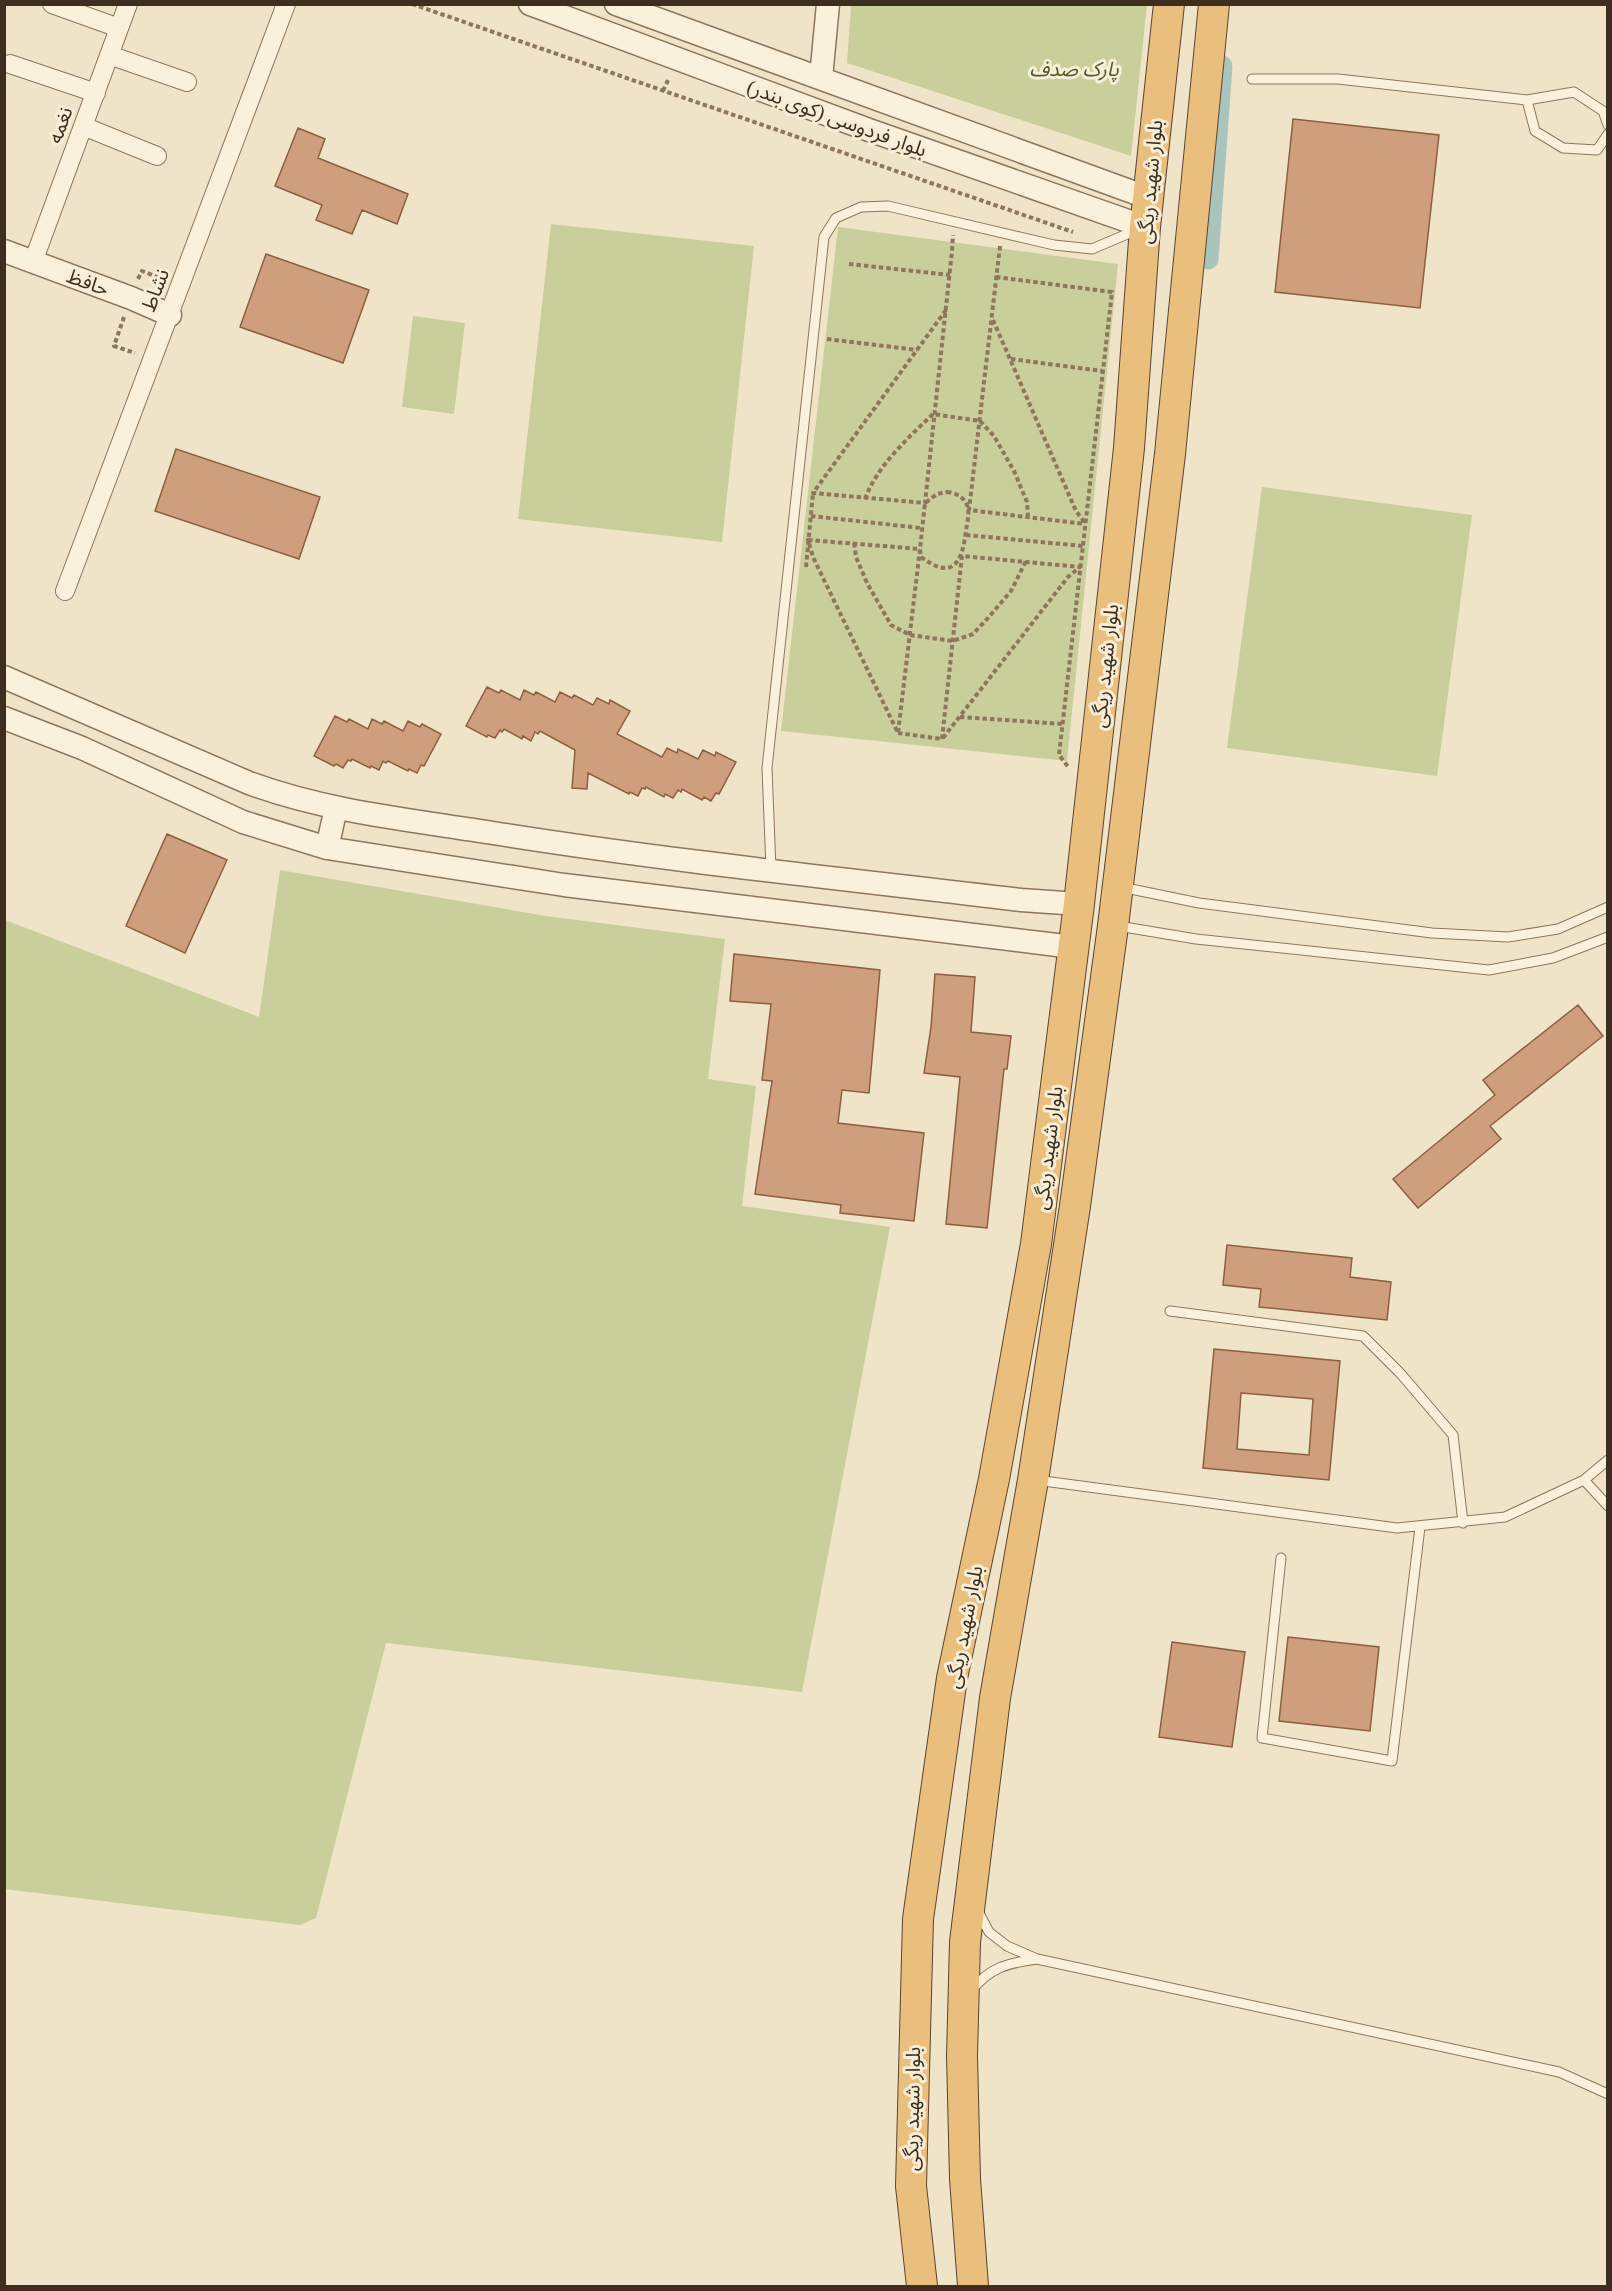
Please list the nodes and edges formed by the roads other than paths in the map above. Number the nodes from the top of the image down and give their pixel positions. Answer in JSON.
{"nodes":[{"id":1,"x":52,"y":4,"type":"edge"},
{"id":2,"x":128,"y":4,"type":"edge"},
{"id":3,"x":286,"y":4,"type":"edge"},
{"id":4,"x":530,"y":4,"type":"edge"},
{"id":5,"x":616,"y":4,"type":"edge"},
{"id":6,"x":828,"y":4,"type":"edge"},
{"id":7,"x":1168,"y":4,"type":"edge"},
{"id":8,"x":1214,"y":4,"type":"edge"},
{"id":9,"x":119,"y":28,"type":"junction"},
{"id":10,"x":110,"y":55,"type":"junction"},
{"id":11,"x":10,"y":64,"type":"dead end"},
{"id":12,"x":821,"y":78,"type":"junction"},
{"id":13,"x":1252,"y":79,"type":"dead end"},
{"id":14,"x":187,"y":82,"type":"dead end"},
{"id":15,"x":96,"y":93,"type":"junction"},
{"id":16,"x":882,"y":100,"type":"junction"},
{"id":17,"x":1527,"y":100,"type":"junction"},
{"id":18,"x":1608,"y":125,"type":"edge"},
{"id":19,"x":83,"y":126,"type":"junction"},
{"id":20,"x":869,"y":130,"type":"junction"},
{"id":21,"x":1608,"y":134,"type":"edge"},
{"id":22,"x":157,"y":156,"type":"dead end"},
{"id":23,"x":1121,"y":188,"type":"junction"},
{"id":24,"x":1147,"y":212,"type":"junction"},
{"id":25,"x":1110,"y":214,"type":"junction"},
{"id":26,"x":4,"y":251,"type":"edge"},
{"id":27,"x":33,"y":262,"type":"junction"},
{"id":28,"x":170,"y":315,"type":"junction"},
{"id":29,"x":65,"y":591,"type":"dead end"},
{"id":30,"x":4,"y":676,"type":"edge"},
{"id":31,"x":4,"y":718,"type":"edge"},
{"id":32,"x":336,"y":808,"type":"junction"},
{"id":33,"x":327,"y":848,"type":"junction"},
{"id":34,"x":771,"y":869,"type":"junction"},
{"id":35,"x":1117,"y":887,"type":"junction"},
{"id":36,"x":1021,"y":900,"type":"junction"},
{"id":37,"x":1079,"y":904,"type":"junction"},
{"id":38,"x":1608,"y":907,"type":"edge"},
{"id":39,"x":1113,"y":926,"type":"junction"},
{"id":40,"x":1608,"y":937,"type":"edge"},
{"id":41,"x":1015,"y":939,"type":"junction"},
{"id":42,"x":1073,"y":949,"type":"junction"},
{"id":43,"x":1170,"y":1311,"type":"dead end"},
{"id":44,"x":1608,"y":1460,"type":"edge"},
{"id":45,"x":1033,"y":1480,"type":"junction"},
{"id":46,"x":1584,"y":1480,"type":"junction"},
{"id":47,"x":1608,"y":1506,"type":"edge"},
{"id":48,"x":1463,"y":1523,"type":"junction"},
{"id":49,"x":1420,"y":1527,"type":"junction"},
{"id":50,"x":1281,"y":1558,"type":"dead end"},
{"id":51,"x":970,"y":1895,"type":"junction"},
{"id":52,"x":1036,"y":1959,"type":"junction"},
{"id":53,"x":963,"y":2004,"type":"junction"},
{"id":54,"x":1608,"y":2094,"type":"edge"},
{"id":55,"x":922,"y":2286,"type":"edge"},
{"id":56,"x":973,"y":2286,"type":"edge"}],
"edges":[{"from":1,"to":9,"type":"street"},
{"from":2,"to":9,"type":"street","name":"نغمه"},
{"from":3,"to":28,"type":"street","name":"نشاط"},
{"from":4,"to":20,"type":"street","name":"بلوار فردوسی (کوی بندر)"},
{"from":5,"to":12,"type":"street","name":"بلوار فردوسی (کوی بندر)"},
{"from":6,"to":12,"type":"street"},
{"from":7,"to":24,"type":"highway","name":"بلوار شهید ریگی"},
{"from":8,"to":35,"type":"highway","name":"بلوار شهید ریگی"},
{"from":9,"to":10,"type":"street","name":"نغمه"},
{"from":10,"to":14,"type":"street"},
{"from":10,"to":15,"type":"street","name":"نغمه"},
{"from":11,"to":15,"type":"street"},
{"from":12,"to":16,"type":"street","name":"بلوار فردوسی (کوی بندر)"},
{"from":13,"to":17,"type":"lane"},
{"from":15,"to":19,"type":"street","name":"نغمه"},
{"from":16,"to":20,"type":"street"},
{"from":16,"to":23,"type":"street","name":"بلوار فردوسی (کوی بندر)"},
{"from":17,"to":18,"type":"lane"},
{"from":17,"to":21,"type":"lane"},
{"from":19,"to":22,"type":"street"},
{"from":19,"to":27,"type":"street","name":"نغمه"},
{"from":20,"to":25,"type":"street","name":"بلوار فردوسی (کوی بندر)"},
{"from":23,"to":24,"type":"street","name":"بلوار فردوسی (کوی بندر)"},
{"from":23,"to":25,"type":"street"},
{"from":24,"to":25,"type":"street","name":"بلوار فردوسی (کوی بندر)"},
{"from":24,"to":34,"type":"lane"},
{"from":24,"to":37,"type":"highway","name":"بلوار شهید ریگی"},
{"from":26,"to":27,"type":"street","name":"حافظ"},
{"from":27,"to":28,"type":"street","name":"حافظ"},
{"from":28,"to":29,"type":"street","name":"نشاط"},
{"from":30,"to":32,"type":"street"},
{"from":31,"to":33,"type":"street"},
{"from":32,"to":33,"type":"street"},
{"from":32,"to":34,"type":"street"},
{"from":33,"to":41,"type":"street"},
{"from":34,"to":36,"type":"street"},
{"from":35,"to":38,"type":"lane"},
{"from":35,"to":39,"type":"highway","name":"بلوار شهید ریگی"},
{"from":36,"to":37,"type":"street"},
{"from":36,"to":41,"type":"street"},
{"from":37,"to":42,"type":"highway","name":"بلوار شهید ریگی"},
{"from":39,"to":40,"type":"lane"},
{"from":39,"to":45,"type":"highway","name":"بلوار شهید ریگی"},
{"from":41,"to":42,"type":"street"},
{"from":42,"to":55,"type":"highway","name":"بلوار شهید ریگی"},
{"from":43,"to":48,"type":"lane"},
{"from":44,"to":46,"type":"lane"},
{"from":45,"to":49,"type":"lane"},
{"from":45,"to":51,"type":"highway","name":"بلوار شهید ریگی"},
{"from":46,"to":47,"type":"lane"},
{"from":46,"to":48,"type":"lane"},
{"from":48,"to":49,"type":"lane"},
{"from":49,"to":50,"type":"lane"},
{"from":51,"to":52,"type":"lane"},
{"from":51,"to":53,"type":"highway","name":"بلوار شهید ریگی"},
{"from":52,"to":53,"type":"lane"},
{"from":52,"to":54,"type":"lane"},
{"from":53,"to":56,"type":"highway","name":"بلوار شهید ریگی"}]}
